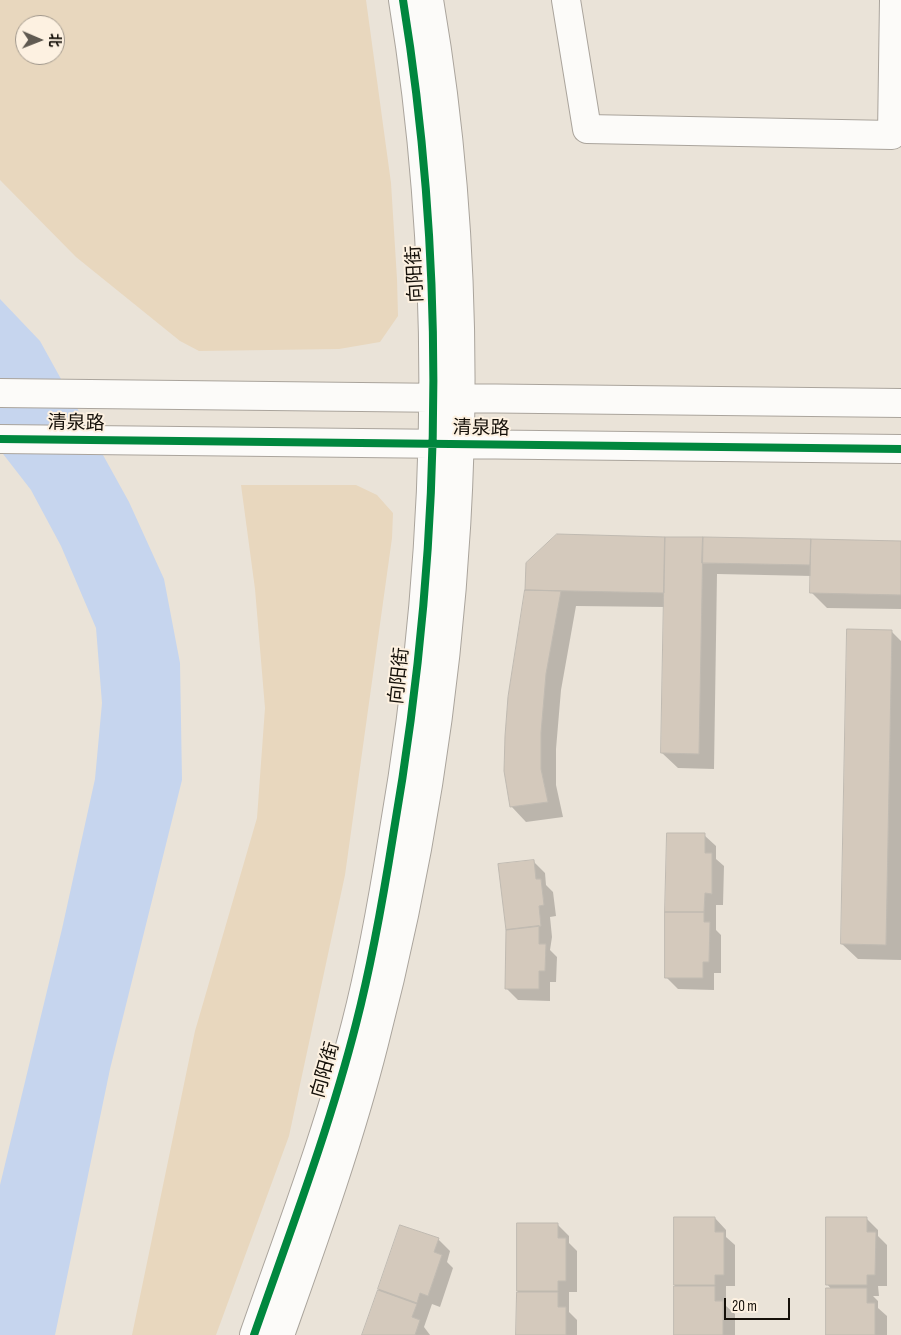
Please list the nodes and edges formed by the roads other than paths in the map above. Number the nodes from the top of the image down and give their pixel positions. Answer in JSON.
{"nodes":[{"id":1,"x":403,"y":0,"type":"edge"},
{"id":2,"x":429,"y":0,"type":"edge"},
{"id":3,"x":566,"y":0,"type":"edge"},
{"id":4,"x":894,"y":0,"type":"edge"},
{"id":5,"x":0,"y":393,"type":"edge"},
{"id":6,"x":433,"y":398,"type":"junction"},
{"id":7,"x":460,"y":398,"type":"junction"},
{"id":8,"x":901,"y":403,"type":"edge"},
{"id":9,"x":0,"y":439,"type":"edge"},
{"id":10,"x":432,"y":444,"type":"junction"},
{"id":11,"x":459,"y":444,"type":"junction"},
{"id":12,"x":901,"y":450,"type":"edge"},
{"id":13,"x":254,"y":1335,"type":"edge"},
{"id":14,"x":280,"y":1335,"type":"edge"}],
"edges":[{"from":1,"to":6,"type":"street","name":"向阳街"},
{"from":2,"to":7,"type":"street","name":"向阳街"},
{"from":3,"to":4,"type":"street"},
{"from":5,"to":6,"type":"street","name":"清泉路"},
{"from":6,"to":7,"type":"street","name":"清泉路"},
{"from":6,"to":10,"type":"street","name":"向阳街"},
{"from":7,"to":8,"type":"street","name":"清泉路"},
{"from":7,"to":11,"type":"street","name":"向阳街"},
{"from":9,"to":10,"type":"street","name":"清泉路"},
{"from":10,"to":11,"type":"street","name":"清泉路"},
{"from":10,"to":13,"type":"street","name":"向阳街"},
{"from":11,"to":12,"type":"street","name":"清泉路"},
{"from":11,"to":14,"type":"street","name":"向阳街"}]}
